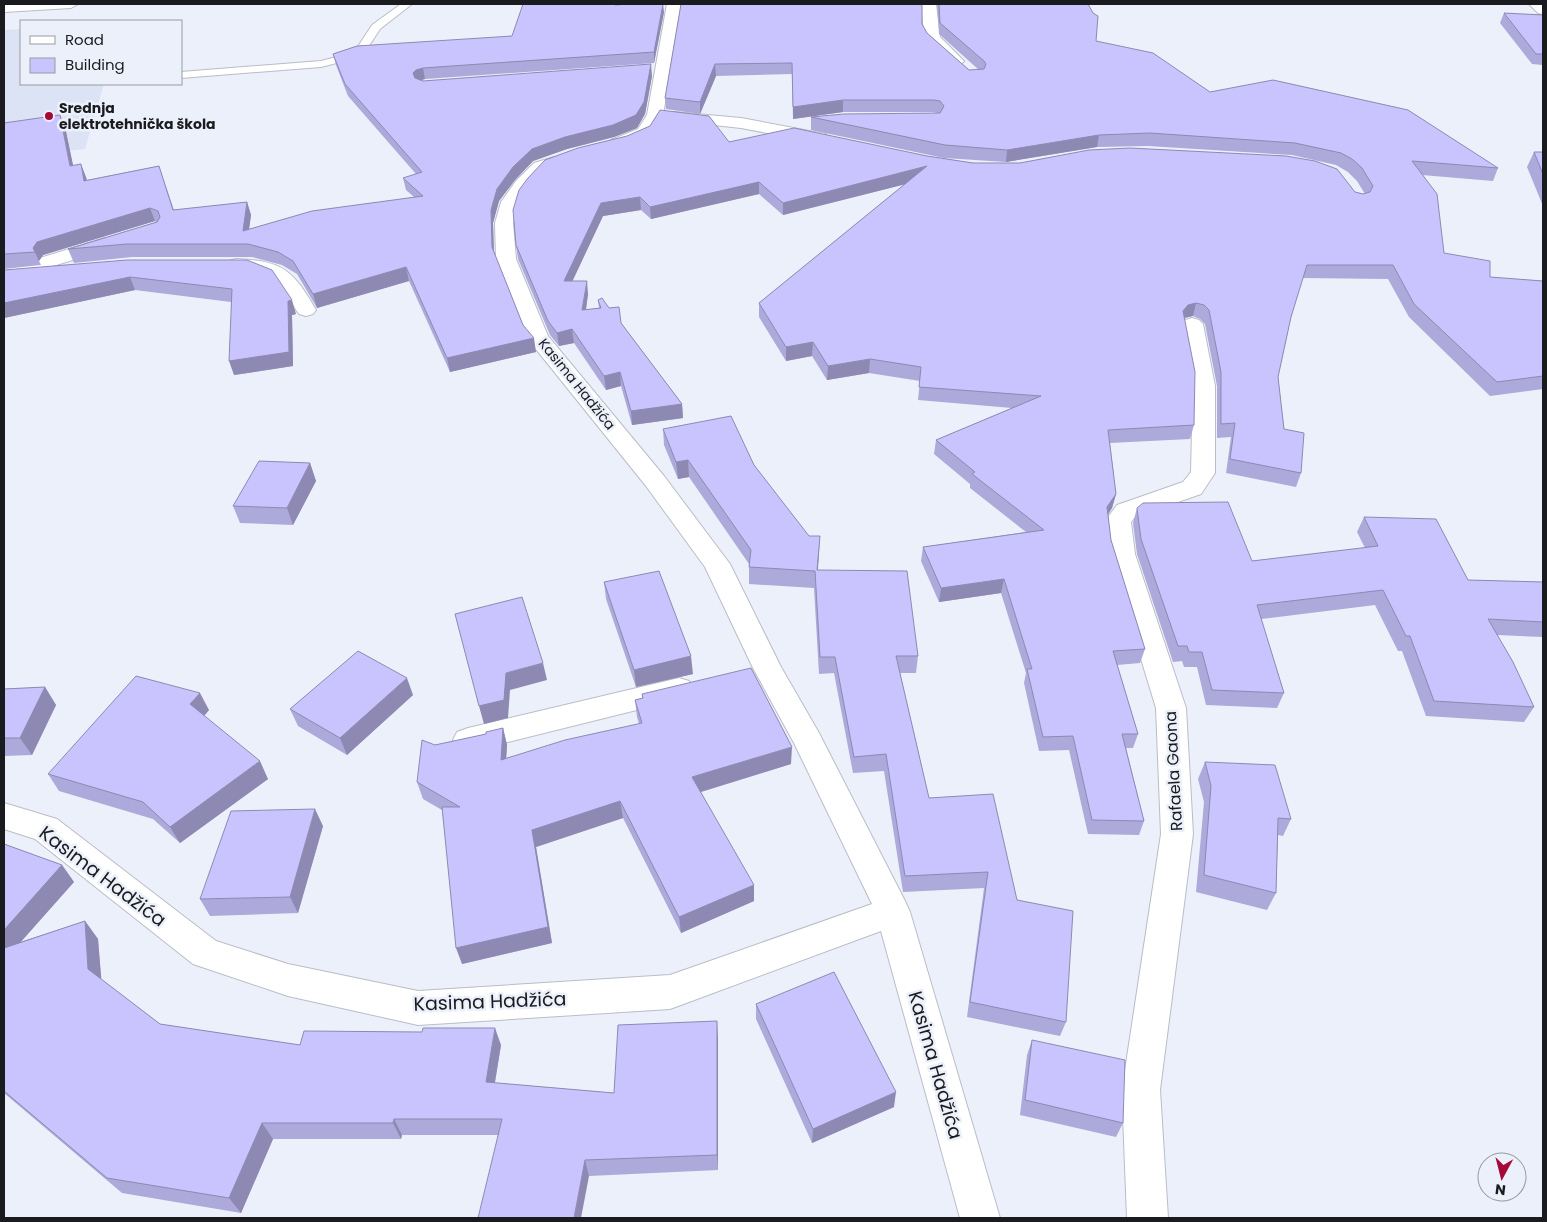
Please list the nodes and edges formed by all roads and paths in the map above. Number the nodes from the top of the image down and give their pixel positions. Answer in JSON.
{"nodes":[{"id":1,"x":71,"y":4,"type":"edge"},
{"id":2,"x":407,"y":4,"type":"edge"},
{"id":3,"x":929,"y":4,"type":"edge"},
{"id":4,"x":1536,"y":4,"type":"edge"},
{"id":5,"x":671,"y":6,"type":"edge"},
{"id":6,"x":4,"y":8,"type":"edge"},
{"id":7,"x":1543,"y":10,"type":"edge"},
{"id":8,"x":968,"y":71,"type":"edge"},
{"id":9,"x":182,"y":75,"type":"edge"},
{"id":10,"x":655,"y":115,"type":"junction"},
{"id":11,"x":813,"y":120,"type":"edge"},
{"id":12,"x":778,"y":129,"type":"junction"},
{"id":13,"x":833,"y":140,"type":"edge"},
{"id":14,"x":126,"y":238,"type":"edge"},
{"id":15,"x":222,"y":265,"type":"edge"},
{"id":16,"x":83,"y":270,"type":"edge"},
{"id":17,"x":4,"y":275,"type":"edge"},
{"id":18,"x":306,"y":310,"type":"dead end"},
{"id":19,"x":1192,"y":324,"type":"edge"},
{"id":20,"x":767,"y":668,"type":"junction"},
{"id":21,"x":738,"y":674,"type":"edge"},
{"id":22,"x":701,"y":684,"type":"edge"},
{"id":23,"x":440,"y":748,"type":"edge"},
{"id":24,"x":4,"y":816,"type":"edge"},
{"id":25,"x":893,"y":912,"type":"junction"},
{"id":26,"x":980,"y":1218,"type":"edge"},
{"id":27,"x":1147,"y":1218,"type":"edge"}],
"edges":[{"from":1,"to":6,"type":"street"},
{"from":2,"to":9,"type":"lane"},
{"from":3,"to":8,"type":"street"},
{"from":4,"to":7,"type":"street"},
{"from":5,"to":10,"type":"street","name":"Kasima Hadžića"},
{"from":10,"to":12,"type":"street"},
{"from":10,"to":20,"type":"street","name":"Kasima Hadžića"},
{"from":11,"to":12,"type":"street"},
{"from":12,"to":13,"type":"street"},
{"from":14,"to":17,"type":"street"},
{"from":15,"to":18,"type":"street"},
{"from":16,"to":17,"type":"street"},
{"from":19,"to":27,"type":"street","name":"Rafaela Gaona"},
{"from":20,"to":21,"type":"street"},
{"from":20,"to":25,"type":"street","name":"Kasima Hadžića"},
{"from":22,"to":23,"type":"street"},
{"from":24,"to":25,"type":"street","name":"Kasima Hadžića"},
{"from":25,"to":26,"type":"street","name":"Kasima Hadžića"}]}
